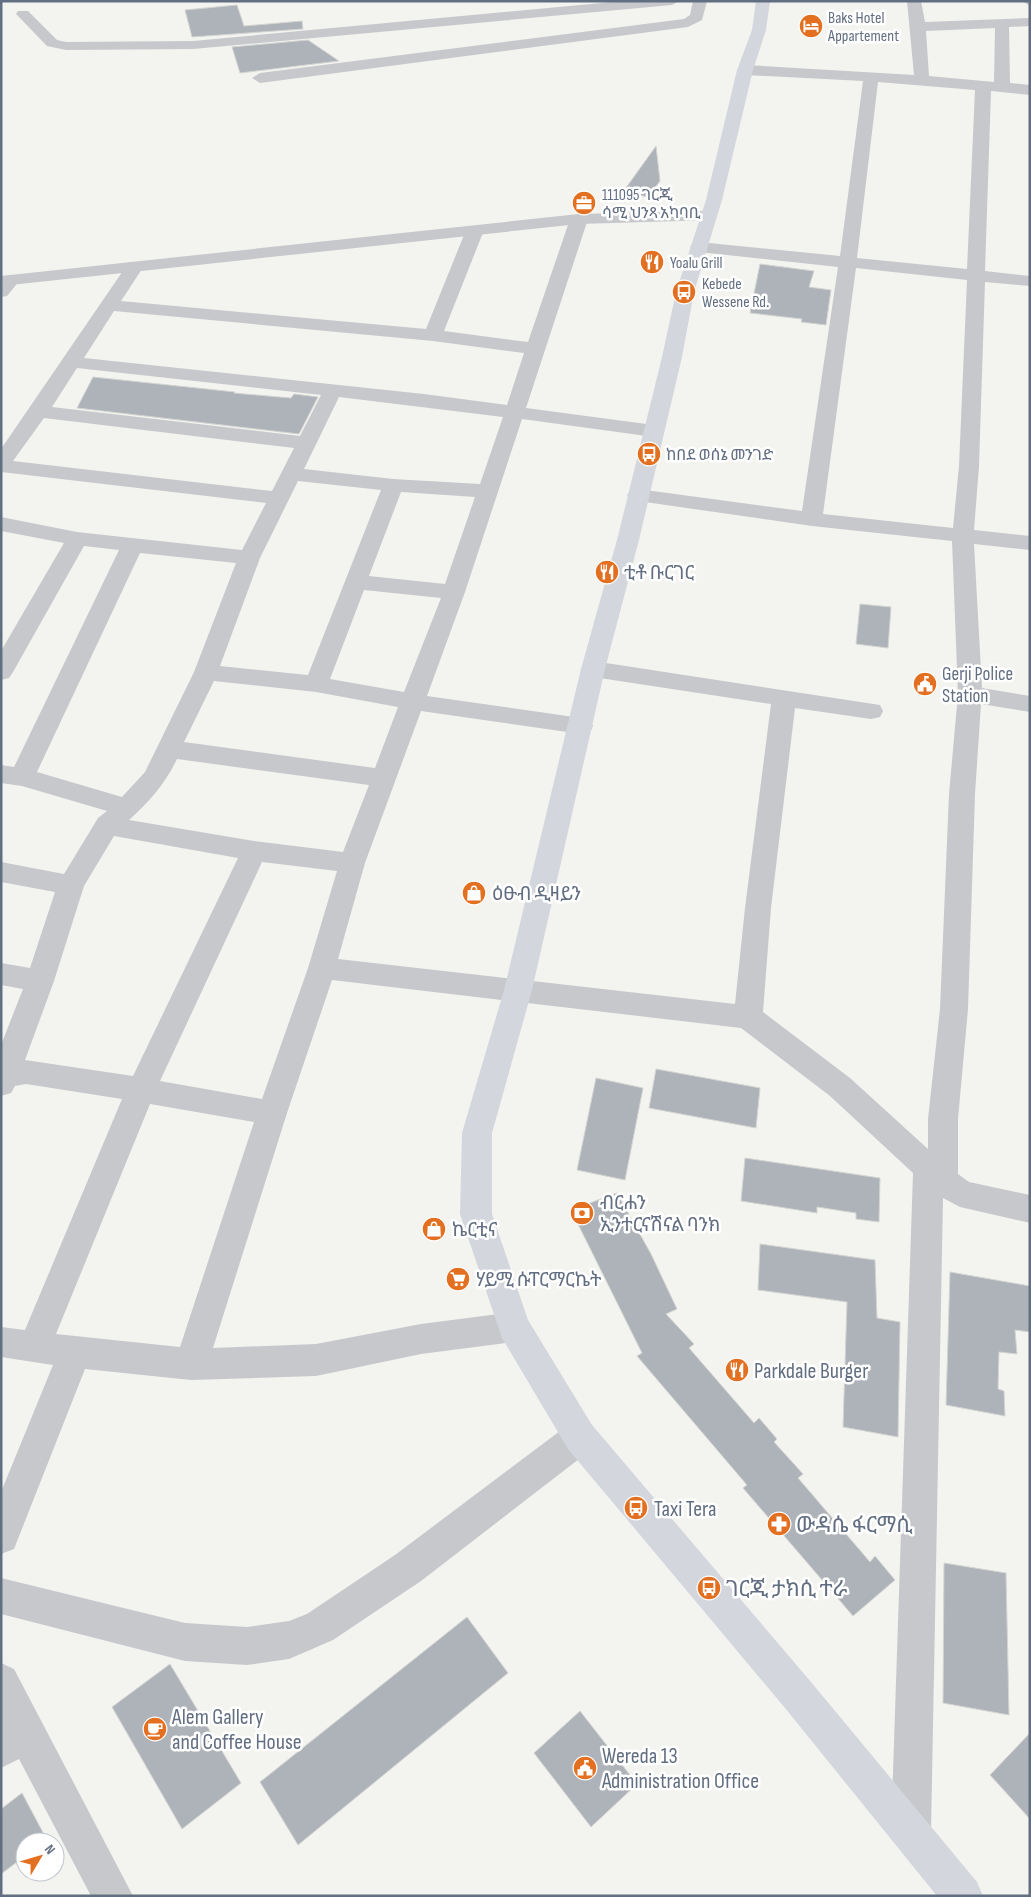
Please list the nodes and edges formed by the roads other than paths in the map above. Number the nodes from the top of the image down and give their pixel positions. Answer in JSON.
{"nodes":[{"id":1,"x":672,"y":1,"type":"edge"},
{"id":2,"x":700,"y":1,"type":"edge"},
{"id":3,"x":763,"y":1,"type":"edge"},
{"id":4,"x":914,"y":1,"type":"edge"},
{"id":5,"x":23,"y":14,"type":"dead end"},
{"id":6,"x":1030,"y":22,"type":"edge"},
{"id":7,"x":1002,"y":24,"type":"junction"},
{"id":8,"x":918,"y":27,"type":"junction"},
{"id":9,"x":746,"y":70,"type":"junction"},
{"id":10,"x":260,"y":78,"type":"dead end"},
{"id":11,"x":870,"y":78,"type":"junction"},
{"id":12,"x":922,"y":80,"type":"junction"},
{"id":13,"x":992,"y":87,"type":"junction"},
{"id":14,"x":1030,"y":90,"type":"edge"},
{"id":15,"x":707,"y":216,"type":"junction"},
{"id":16,"x":579,"y":219,"type":"junction"},
{"id":17,"x":475,"y":230,"type":"junction"},
{"id":18,"x":699,"y":247,"type":"junction"},
{"id":19,"x":848,"y":262,"type":"junction"},
{"id":20,"x":135,"y":266,"type":"junction"},
{"id":21,"x":976,"y":277,"type":"junction"},
{"id":22,"x":1030,"y":281,"type":"edge"},
{"id":23,"x":4,"y":284,"type":"edge"},
{"id":24,"x":108,"y":304,"type":"junction"},
{"id":25,"x":433,"y":335,"type":"junction"},
{"id":26,"x":536,"y":348,"type":"junction"},
{"id":27,"x":72,"y":362,"type":"junction"},
{"id":28,"x":332,"y":390,"type":"junction"},
{"id":29,"x":514,"y":411,"type":"junction"},
{"id":30,"x":39,"y":412,"type":"junction"},
{"id":31,"x":654,"y":430,"type":"junction"},
{"id":32,"x":306,"y":443,"type":"junction"},
{"id":33,"x":1,"y":465,"type":"edge"},
{"id":34,"x":292,"y":474,"type":"junction"},
{"id":35,"x":393,"y":485,"type":"junction"},
{"id":36,"x":488,"y":491,"type":"junction"},
{"id":37,"x":638,"y":495,"type":"junction"},
{"id":38,"x":279,"y":498,"type":"junction"},
{"id":39,"x":812,"y":519,"type":"junction"},
{"id":40,"x":1,"y":524,"type":"edge"},
{"id":41,"x":963,"y":537,"type":"junction"},
{"id":42,"x":77,"y":539,"type":"junction"},
{"id":43,"x":1030,"y":543,"type":"edge"},
{"id":44,"x":133,"y":545,"type":"junction"},
{"id":45,"x":250,"y":558,"type":"junction"},
{"id":46,"x":355,"y":582,"type":"junction"},
{"id":47,"x":454,"y":592,"type":"junction"},
{"id":48,"x":593,"y":669,"type":"junction"},
{"id":49,"x":1,"y":672,"type":"edge"},
{"id":50,"x":206,"y":672,"type":"junction"},
{"id":51,"x":316,"y":684,"type":"junction"},
{"id":52,"x":970,"y":694,"type":"junction"},
{"id":53,"x":784,"y":698,"type":"junction"},
{"id":54,"x":413,"y":702,"type":"junction"},
{"id":55,"x":1030,"y":704,"type":"edge"},
{"id":56,"x":871,"y":711,"type":"dead end"},
{"id":57,"x":581,"y":726,"type":"junction"},
{"id":58,"x":169,"y":749,"type":"junction"},
{"id":59,"x":12,"y":776,"type":"edge"},
{"id":60,"x":383,"y":778,"type":"junction"},
{"id":61,"x":125,"y":807,"type":"junction"},
{"id":62,"x":107,"y":825,"type":"junction"},
{"id":63,"x":254,"y":852,"type":"junction"},
{"id":64,"x":352,"y":863,"type":"junction"},
{"id":65,"x":1,"y":872,"type":"edge"},
{"id":66,"x":71,"y":885,"type":"junction"},
{"id":67,"x":322,"y":968,"type":"junction"},
{"id":68,"x":1,"y":974,"type":"edge"},
{"id":69,"x":40,"y":981,"type":"junction"},
{"id":70,"x":518,"y":990,"type":"junction"},
{"id":71,"x":748,"y":1017,"type":"junction"},
{"id":72,"x":2,"y":1079,"type":"edge"},
{"id":73,"x":141,"y":1090,"type":"junction"},
{"id":74,"x":272,"y":1113,"type":"junction"},
{"id":75,"x":936,"y":1174,"type":"junction"},
{"id":76,"x":1030,"y":1209,"type":"edge"},
{"id":77,"x":514,"y":1327,"type":"junction"},
{"id":78,"x":1,"y":1342,"type":"edge"},
{"id":79,"x":34,"y":1347,"type":"junction"},
{"id":80,"x":75,"y":1352,"type":"junction"},
{"id":81,"x":191,"y":1364,"type":"junction"},
{"id":82,"x":580,"y":1437,"type":"junction"},
{"id":83,"x":1,"y":1536,"type":"edge"},
{"id":84,"x":1,"y":1596,"type":"edge"},
{"id":85,"x":1,"y":1682,"type":"edge"},
{"id":86,"x":13,"y":1740,"type":"edge"},
{"id":87,"x":911,"y":1832,"type":"junction"},
{"id":88,"x":113,"y":1896,"type":"edge"},
{"id":89,"x":963,"y":1896,"type":"edge"}],
"edges":[{"from":1,"to":5,"type":"street"},
{"from":2,"to":10,"type":"street"},
{"from":3,"to":9,"type":"main road"},
{"from":4,"to":8,"type":"street"},
{"from":6,"to":7,"type":"street"},
{"from":7,"to":8,"type":"street"},
{"from":7,"to":13,"type":"street"},
{"from":8,"to":12,"type":"street"},
{"from":9,"to":11,"type":"street"},
{"from":9,"to":15,"type":"main road"},
{"from":11,"to":12,"type":"street"},
{"from":11,"to":19,"type":"street"},
{"from":12,"to":13,"type":"street"},
{"from":13,"to":14,"type":"street"},
{"from":13,"to":21,"type":"street"},
{"from":15,"to":16,"type":"street"},
{"from":15,"to":18,"type":"main road"},
{"from":16,"to":17,"type":"street"},
{"from":16,"to":26,"type":"street"},
{"from":17,"to":20,"type":"street"},
{"from":17,"to":25,"type":"street"},
{"from":18,"to":19,"type":"street"},
{"from":18,"to":31,"type":"main road"},
{"from":19,"to":21,"type":"street"},
{"from":19,"to":39,"type":"street"},
{"from":20,"to":23,"type":"street"},
{"from":20,"to":24,"type":"street"},
{"from":21,"to":22,"type":"street"},
{"from":21,"to":41,"type":"street"},
{"from":24,"to":25,"type":"street"},
{"from":24,"to":27,"type":"street"},
{"from":25,"to":26,"type":"street"},
{"from":26,"to":29,"type":"street"},
{"from":27,"to":28,"type":"street"},
{"from":27,"to":30,"type":"street"},
{"from":28,"to":29,"type":"street"},
{"from":28,"to":32,"type":"street"},
{"from":29,"to":31,"type":"street"},
{"from":29,"to":36,"type":"street"},
{"from":30,"to":32,"type":"street"},
{"from":30,"to":33,"type":"street"},
{"from":31,"to":37,"type":"main road"},
{"from":32,"to":34,"type":"street"},
{"from":33,"to":38,"type":"street"},
{"from":34,"to":35,"type":"street"},
{"from":34,"to":38,"type":"street"},
{"from":35,"to":36,"type":"street"},
{"from":35,"to":46,"type":"street"},
{"from":36,"to":47,"type":"street"},
{"from":37,"to":39,"type":"street"},
{"from":37,"to":48,"type":"main road"},
{"from":38,"to":45,"type":"street"},
{"from":39,"to":41,"type":"street"},
{"from":40,"to":42,"type":"street"},
{"from":41,"to":43,"type":"street"},
{"from":41,"to":52,"type":"street"},
{"from":42,"to":44,"type":"street"},
{"from":42,"to":49,"type":"street"},
{"from":44,"to":45,"type":"street"},
{"from":44,"to":59,"type":"street"},
{"from":45,"to":50,"type":"street"},
{"from":46,"to":47,"type":"street"},
{"from":46,"to":51,"type":"street"},
{"from":47,"to":54,"type":"street"},
{"from":48,"to":53,"type":"street"},
{"from":48,"to":57,"type":"main road"},
{"from":50,"to":51,"type":"street"},
{"from":50,"to":58,"type":"street"},
{"from":51,"to":54,"type":"street"},
{"from":52,"to":55,"type":"street"},
{"from":52,"to":75,"type":"street"},
{"from":53,"to":56,"type":"street"},
{"from":53,"to":71,"type":"street"},
{"from":54,"to":57,"type":"street"},
{"from":54,"to":60,"type":"street"},
{"from":57,"to":70,"type":"main road"},
{"from":58,"to":60,"type":"street"},
{"from":58,"to":61,"type":"street"},
{"from":59,"to":61,"type":"street"},
{"from":60,"to":64,"type":"street"},
{"from":61,"to":62,"type":"street"},
{"from":62,"to":63,"type":"street"},
{"from":62,"to":66,"type":"street"},
{"from":63,"to":64,"type":"street"},
{"from":63,"to":73,"type":"street"},
{"from":64,"to":67,"type":"street"},
{"from":65,"to":66,"type":"street"},
{"from":66,"to":69,"type":"street"},
{"from":67,"to":70,"type":"street"},
{"from":67,"to":74,"type":"street"},
{"from":68,"to":69,"type":"street"},
{"from":69,"to":72,"type":"street"},
{"from":70,"to":71,"type":"street"},
{"from":70,"to":77,"type":"main road"},
{"from":71,"to":75,"type":"street"},
{"from":72,"to":73,"type":"street"},
{"from":73,"to":74,"type":"street"},
{"from":73,"to":79,"type":"street"},
{"from":74,"to":81,"type":"street"},
{"from":75,"to":76,"type":"street"},
{"from":75,"to":87,"type":"street"},
{"from":77,"to":81,"type":"street"},
{"from":77,"to":82,"type":"main road"},
{"from":78,"to":79,"type":"street"},
{"from":79,"to":80,"type":"street"},
{"from":80,"to":81,"type":"street"},
{"from":80,"to":83,"type":"street"},
{"from":82,"to":84,"type":"street"},
{"from":82,"to":87,"type":"main road"},
{"from":85,"to":86,"type":"street"},
{"from":86,"to":88,"type":"street"},
{"from":87,"to":89,"type":"main road"}]}
